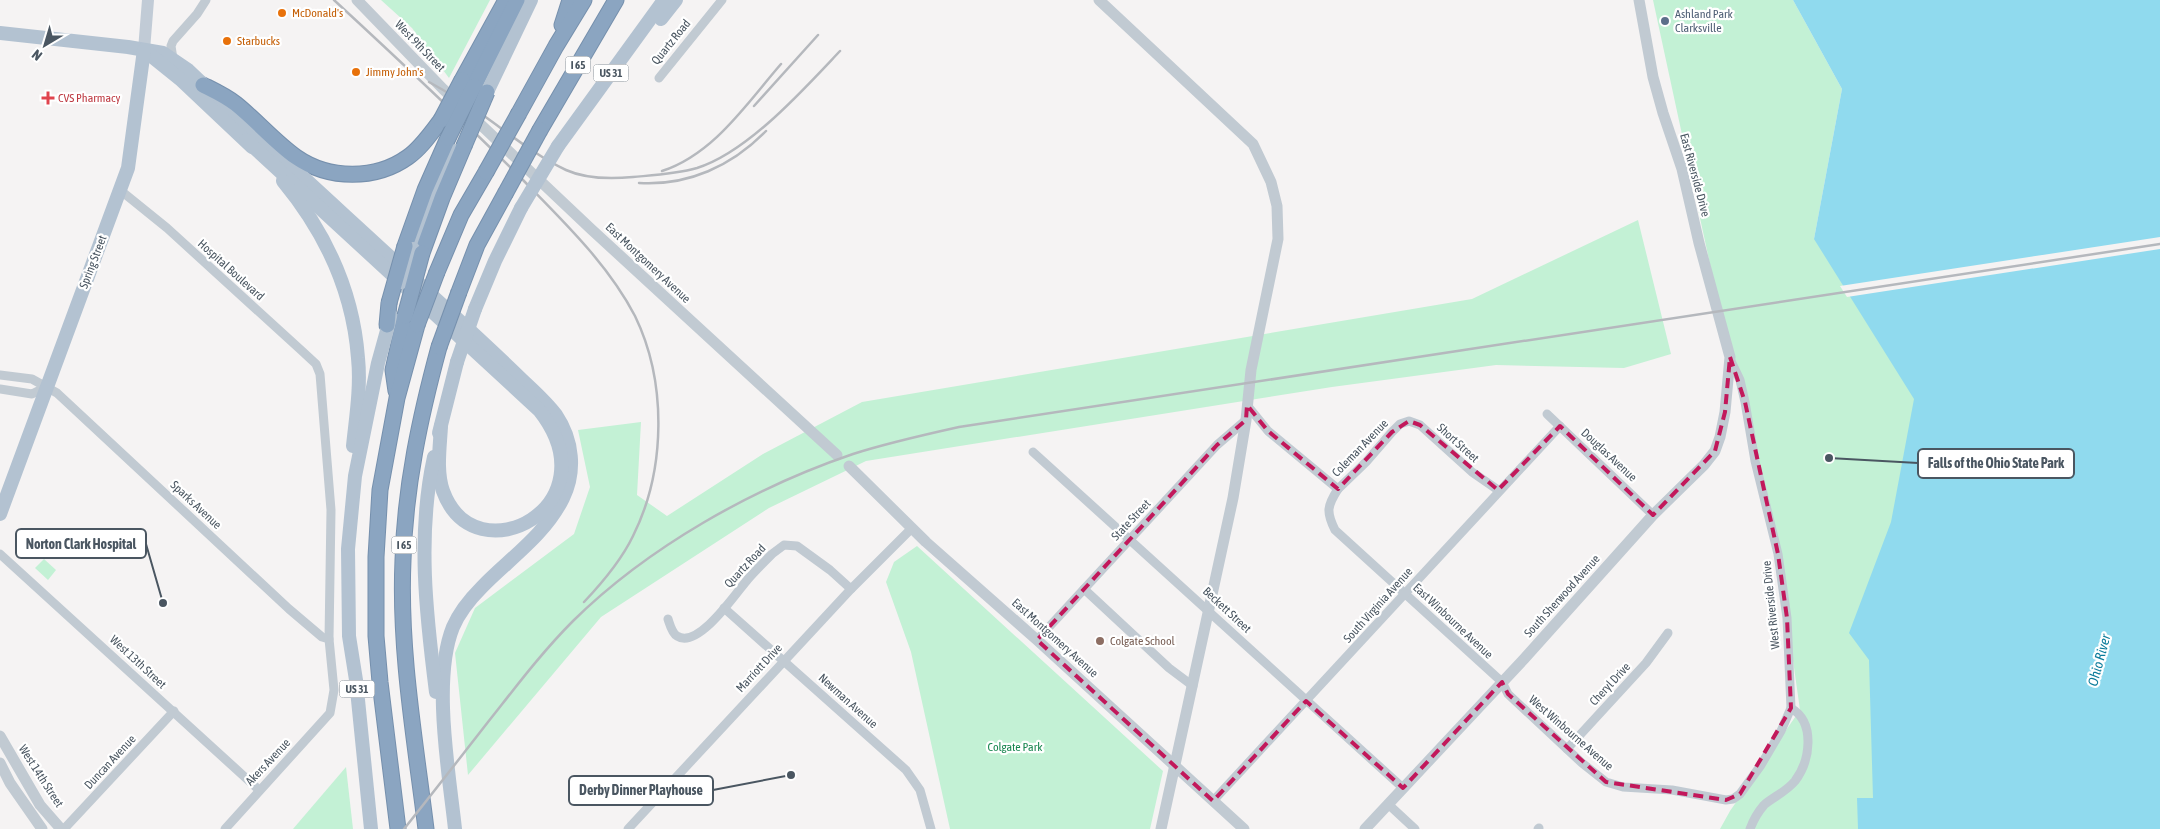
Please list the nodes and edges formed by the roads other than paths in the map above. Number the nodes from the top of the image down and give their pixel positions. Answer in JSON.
{"nodes":[{"id":1,"x":148,"y":0,"type":"edge"},
{"id":2,"x":206,"y":0,"type":"edge"},
{"id":3,"x":357,"y":0,"type":"edge"},
{"id":4,"x":506,"y":0,"type":"edge"},
{"id":5,"x":517,"y":0,"type":"edge"},
{"id":6,"x":531,"y":0,"type":"edge"},
{"id":7,"x":570,"y":0,"type":"edge"},
{"id":8,"x":584,"y":0,"type":"edge"},
{"id":9,"x":616,"y":0,"type":"edge"},
{"id":10,"x":664,"y":0,"type":"edge"},
{"id":11,"x":676,"y":0,"type":"edge"},
{"id":12,"x":722,"y":0,"type":"edge"},
{"id":13,"x":1099,"y":0,"type":"edge"},
{"id":14,"x":1640,"y":0,"type":"edge"},
{"id":15,"x":0,"y":34,"type":"edge"},
{"id":16,"x":556,"y":46,"type":"junction"},
{"id":17,"x":144,"y":50,"type":"junction"},
{"id":18,"x":173,"y":59,"type":"junction"},
{"id":19,"x":659,"y":78,"type":"dead end"},
{"id":20,"x":204,"y":85,"type":"junction"},
{"id":21,"x":474,"y":86,"type":"junction"},
{"id":22,"x":443,"y":89,"type":"joint"},
{"id":23,"x":588,"y":104,"type":"junction"},
{"id":24,"x":246,"y":140,"type":"junction"},
{"id":25,"x":120,"y":190,"type":"junction"},
{"id":26,"x":413,"y":249,"type":"junction"},
{"id":27,"x":401,"y":313,"type":"junction"},
{"id":28,"x":387,"y":325,"type":"joint"},
{"id":29,"x":1730,"y":357,"type":"junction"},
{"id":30,"x":0,"y":375,"type":"edge"},
{"id":31,"x":46,"y":387,"type":"junction"},
{"id":32,"x":0,"y":389,"type":"edge"},
{"id":33,"x":1247,"y":405,"type":"junction"},
{"id":34,"x":1547,"y":414,"type":"dead end"},
{"id":35,"x":1246,"y":420,"type":"junction"},
{"id":36,"x":1400,"y":424,"type":"joint"},
{"id":37,"x":441,"y":426,"type":"junction"},
{"id":38,"x":1560,"y":426,"type":"junction"},
{"id":39,"x":1033,"y":452,"type":"dead end"},
{"id":40,"x":837,"y":455,"type":"dead end"},
{"id":41,"x":849,"y":466,"type":"dead end"},
{"id":42,"x":355,"y":476,"type":"junction"},
{"id":43,"x":1338,"y":490,"type":"junction"},
{"id":44,"x":1498,"y":490,"type":"junction"},
{"id":45,"x":0,"y":514,"type":"edge"},
{"id":46,"x":1653,"y":515,"type":"junction"},
{"id":47,"x":912,"y":528,"type":"junction"},
{"id":48,"x":1130,"y":538,"type":"junction"},
{"id":49,"x":0,"y":554,"type":"edge"},
{"id":50,"x":851,"y":589,"type":"junction"},
{"id":51,"x":1084,"y":589,"type":"junction"},
{"id":52,"x":1406,"y":594,"type":"junction"},
{"id":53,"x":724,"y":608,"type":"junction"},
{"id":54,"x":1210,"y":610,"type":"junction"},
{"id":55,"x":668,"y":619,"type":"dead end"},
{"id":56,"x":1668,"y":632,"type":"dead end"},
{"id":57,"x":329,"y":640,"type":"junction"},
{"id":58,"x":1037,"y":640,"type":"junction"},
{"id":59,"x":784,"y":661,"type":"junction"},
{"id":60,"x":1502,"y":682,"type":"junction"},
{"id":61,"x":1192,"y":686,"type":"junction"},
{"id":62,"x":1306,"y":701,"type":"junction"},
{"id":63,"x":1791,"y":708,"type":"junction"},
{"id":64,"x":174,"y":711,"type":"junction"},
{"id":65,"x":0,"y":736,"type":"edge"},
{"id":66,"x":445,"y":739,"type":"junction"},
{"id":67,"x":1567,"y":749,"type":"junction"},
{"id":68,"x":0,"y":763,"type":"edge"},
{"id":69,"x":1174,"y":765,"type":"junction"},
{"id":70,"x":1196,"y":786,"type":"junction"},
{"id":71,"x":1403,"y":788,"type":"junction"},
{"id":72,"x":259,"y":790,"type":"junction"},
{"id":73,"x":1213,"y":801,"type":"junction"},
{"id":74,"x":1167,"y":802,"type":"junction"},
{"id":75,"x":1388,"y":804,"type":"junction"},
{"id":76,"x":42,"y":829,"type":"edge"},
{"id":77,"x":62,"y":829,"type":"edge"},
{"id":78,"x":225,"y":829,"type":"edge"},
{"id":79,"x":372,"y":829,"type":"edge"},
{"id":80,"x":398,"y":829,"type":"edge"},
{"id":81,"x":426,"y":829,"type":"edge"},
{"id":82,"x":455,"y":829,"type":"edge"},
{"id":83,"x":628,"y":829,"type":"edge"},
{"id":84,"x":931,"y":829,"type":"edge"},
{"id":85,"x":1161,"y":829,"type":"edge"},
{"id":86,"x":1244,"y":829,"type":"edge"},
{"id":87,"x":1364,"y":829,"type":"edge"},
{"id":88,"x":1415,"y":829,"type":"edge"},
{"id":89,"x":1750,"y":829,"type":"edge"}],
"edges":[{"from":1,"to":17,"type":"main road","name":"Spring Street"},
{"from":2,"to":18,"type":"street"},
{"from":3,"to":22,"type":"street","name":"West 9th Street"},
{"from":4,"to":21,"type":"highway"},
{"from":5,"to":21,"type":"highway"},
{"from":6,"to":21,"type":"main road"},
{"from":7,"to":16,"type":"highway"},
{"from":8,"to":16,"type":"highway","number":"I 65"},
{"from":9,"to":81,"type":"highway","number":"I 65","bridge":true},
{"from":10,"to":23,"type":"main road","number":"US 31"},
{"from":11,"to":23,"type":"main road"},
{"from":12,"to":19,"type":"street","name":"Quartz Road"},
{"from":13,"to":33,"type":"street"},
{"from":14,"to":29,"type":"street","name":"East Riverside Drive"},
{"from":15,"to":17,"type":"main road"},
{"from":16,"to":27,"type":"highway","number":"I 65","bridge":true},
{"from":17,"to":18,"type":"main road"},
{"from":17,"to":24,"type":"main road"},
{"from":17,"to":25,"type":"main road","name":"Spring Street"},
{"from":18,"to":20,"type":"main road"},
{"from":20,"to":21,"type":"highway","bridge":true},
{"from":20,"to":66,"type":"main road"},
{"from":21,"to":26,"type":"highway","bridge":true},
{"from":22,"to":40,"type":"street","name":"East Montgomery Avenue"},
{"from":23,"to":37,"type":"main road","number":"US 31","bridge":true},
{"from":24,"to":37,"type":"main road"},
{"from":24,"to":42,"type":"main road"},
{"from":25,"to":31,"type":"main road","name":"Spring Street"},
{"from":25,"to":57,"type":"street","name":"Hospital Boulevard"},
{"from":26,"to":27,"type":"highway","bridge":true},
{"from":26,"to":27,"type":"highway","bridge":true},
{"from":27,"to":28,"type":"highway"},
{"from":27,"to":80,"type":"highway","number":"I 65"},
{"from":28,"to":42,"type":"main road","number":"US 31"},
{"from":29,"to":46,"type":"street","name":"South Sherwood Avenue"},
{"from":29,"to":63,"type":"street","name":"West Riverside Drive"},
{"from":30,"to":31,"type":"street","name":"Sparks Avenue"},
{"from":31,"to":32,"type":"street"},
{"from":31,"to":45,"type":"main road","name":"Spring Street"},
{"from":31,"to":57,"type":"street","name":"Sparks Avenue"},
{"from":33,"to":35,"type":"street"},
{"from":33,"to":43,"type":"street"},
{"from":34,"to":38,"type":"street","name":"Douglas Avenue"},
{"from":35,"to":48,"type":"street","name":"State Street"},
{"from":35,"to":54,"type":"street"},
{"from":36,"to":43,"type":"street","name":"Coleman Avenue"},
{"from":36,"to":44,"type":"street","name":"Short Street"},
{"from":37,"to":66,"type":"main road","number":"US 31"},
{"from":38,"to":44,"type":"street","name":"South Virginia Avenue"},
{"from":38,"to":46,"type":"street","name":"Douglas Avenue"},
{"from":39,"to":48,"type":"street","name":"Beckett Street"},
{"from":41,"to":47,"type":"street","name":"East Montgomery Avenue"},
{"from":42,"to":79,"type":"main road","number":"US 31"},
{"from":43,"to":52,"type":"street","name":"East Winbourne Avenue"},
{"from":44,"to":52,"type":"street","name":"South Virginia Avenue"},
{"from":46,"to":60,"type":"street","name":"South Sherwood Avenue"},
{"from":47,"to":50,"type":"street","name":"Marriott Drive"},
{"from":47,"to":58,"type":"street","name":"East Montgomery Avenue"},
{"from":48,"to":51,"type":"street","name":"State Street"},
{"from":48,"to":54,"type":"street","name":"Beckett Street"},
{"from":49,"to":64,"type":"street","name":"West 13th Street"},
{"from":50,"to":53,"type":"street","name":"Quartz Road"},
{"from":50,"to":59,"type":"street","name":"Marriott Drive"},
{"from":51,"to":58,"type":"street","name":"State Street"},
{"from":51,"to":61,"type":"street"},
{"from":52,"to":60,"type":"street","name":"East Winbourne Avenue"},
{"from":52,"to":62,"type":"street","name":"South Virginia Avenue"},
{"from":53,"to":55,"type":"street","name":"Quartz Road"},
{"from":53,"to":59,"type":"street","name":"Newman Avenue"},
{"from":54,"to":61,"type":"street"},
{"from":54,"to":62,"type":"street","name":"Beckett Street"},
{"from":56,"to":67,"type":"street","name":"Cheryl Drive"},
{"from":57,"to":72,"type":"street","name":"Akers Avenue"},
{"from":58,"to":69,"type":"street","name":"East Montgomery Avenue"},
{"from":59,"to":83,"type":"street","name":"Marriott Drive"},
{"from":59,"to":84,"type":"street","name":"Newman Avenue"},
{"from":60,"to":67,"type":"street","name":"West Winbourne Avenue"},
{"from":60,"to":71,"type":"street","name":"South Sherwood Avenue"},
{"from":61,"to":69,"type":"street"},
{"from":62,"to":71,"type":"street","name":"Beckett Street"},
{"from":62,"to":73,"type":"street","name":"South Virginia Avenue"},
{"from":63,"to":67,"type":"street","name":"West Winbourne Avenue"},
{"from":63,"to":89,"type":"street"},
{"from":64,"to":72,"type":"street","name":"West 13th Street"},
{"from":64,"to":77,"type":"street","name":"Duncan Avenue"},
{"from":65,"to":77,"type":"street","name":"West 14th Street"},
{"from":66,"to":82,"type":"main road","number":"US 31"},
{"from":68,"to":76,"type":"street"},
{"from":69,"to":70,"type":"street","name":"East Montgomery Avenue"},
{"from":69,"to":74,"type":"street"},
{"from":70,"to":73,"type":"street","name":"East Montgomery Avenue"},
{"from":70,"to":74,"type":"street"},
{"from":71,"to":75,"type":"street","name":"South Sherwood Avenue"},
{"from":72,"to":78,"type":"street","name":"Akers Avenue"},
{"from":73,"to":86,"type":"street","name":"East Montgomery Avenue"},
{"from":74,"to":85,"type":"street"},
{"from":75,"to":87,"type":"street","name":"South Sherwood Avenue"},
{"from":75,"to":88,"type":"street"}]}
